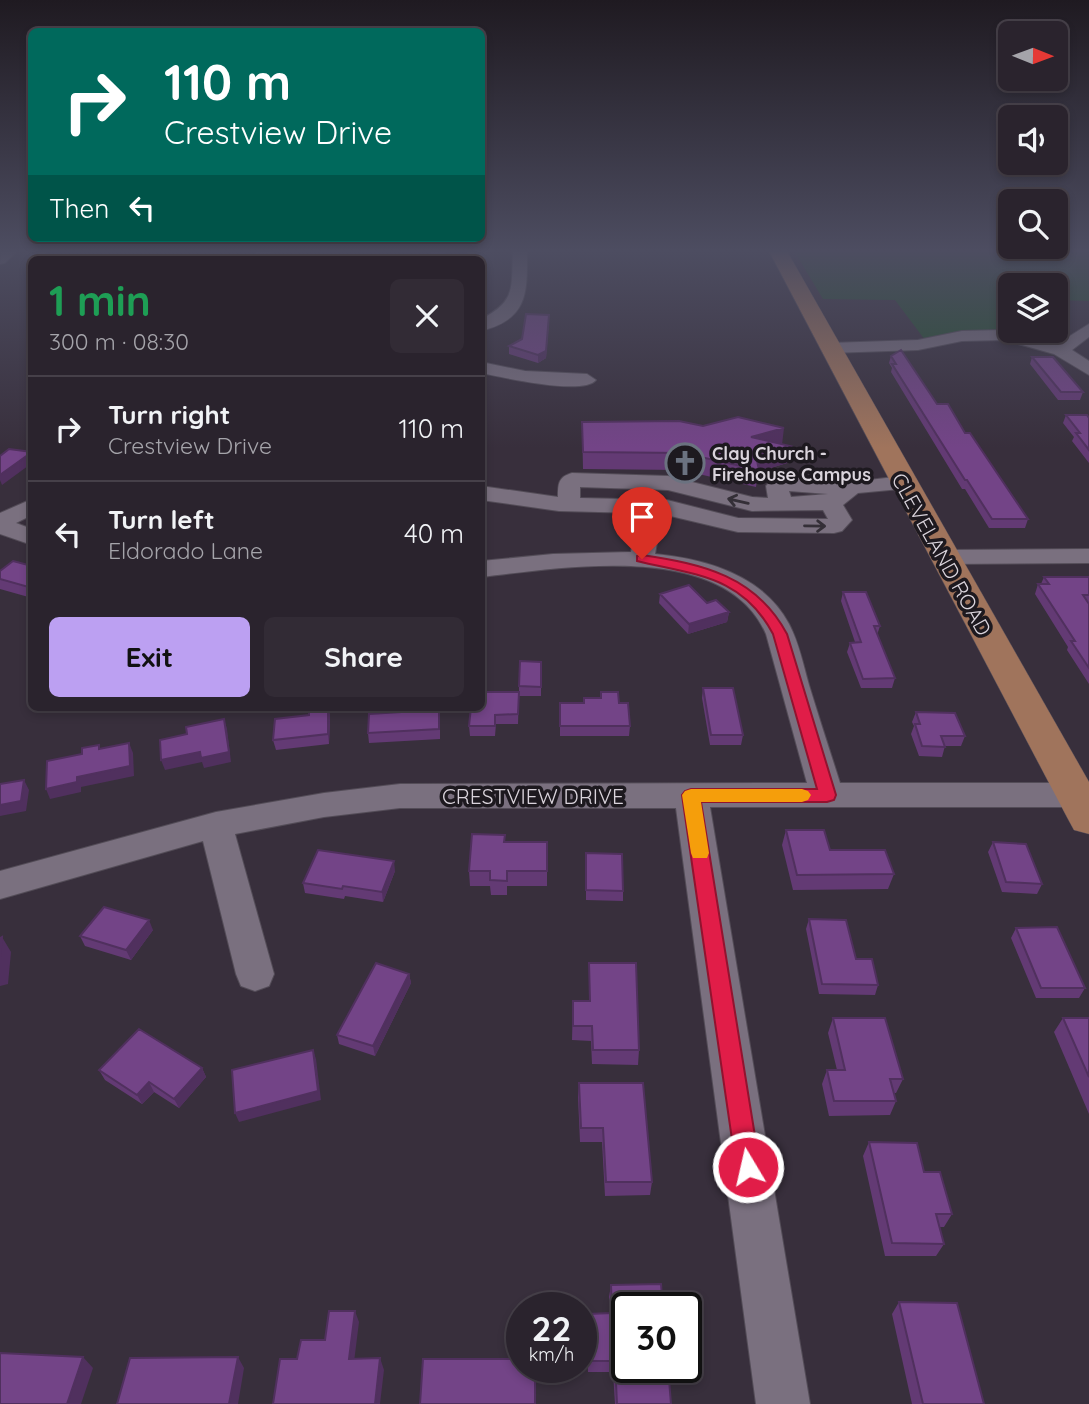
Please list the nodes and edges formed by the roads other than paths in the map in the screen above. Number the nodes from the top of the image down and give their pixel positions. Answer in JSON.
{"nodes":[{"id":1,"x":813,"y":317,"type":"edge"},
{"id":2,"x":1089,"y":329,"type":"edge"},
{"id":3,"x":830,"y":348,"type":"junction"},
{"id":4,"x":1060,"y":350,"type":"junction"},
{"id":5,"x":485,"y":368,"type":"edge"},
{"id":6,"x":1089,"y":369,"type":"edge"},
{"id":7,"x":587,"y":380,"type":"dead end"},
{"id":8,"x":903,"y":482,"type":"junction"},
{"id":9,"x":485,"y":493,"type":"edge"},
{"id":10,"x":839,"y":496,"type":"junction"},
{"id":11,"x":569,"y":504,"type":"junction"},
{"id":12,"x":651,"y":507,"type":"junction"},
{"id":13,"x":28,"y":508,"type":"edge"},
{"id":14,"x":0,"y":524,"type":"edge"},
{"id":15,"x":28,"y":536,"type":"edge"},
{"id":16,"x":1089,"y":556,"type":"edge"},
{"id":17,"x":943,"y":557,"type":"junction"},
{"id":18,"x":642,"y":559,"type":"junction"},
{"id":19,"x":485,"y":569,"type":"edge"},
{"id":20,"x":691,"y":795,"type":"junction"},
{"id":21,"x":827,"y":795,"type":"junction"},
{"id":22,"x":1083,"y":807,"type":"edge"},
{"id":23,"x":216,"y":825,"type":"junction"},
{"id":24,"x":0,"y":885,"type":"edge"},
{"id":25,"x":255,"y":974,"type":"dead end"},
{"id":26,"x":783,"y":1404,"type":"edge"}],
"edges":[{"from":1,"to":3,"type":"main road","name":"CLEVELAND ROAD"},
{"from":2,"to":4,"type":"street"},
{"from":3,"to":4,"type":"street"},
{"from":3,"to":8,"type":"main road","name":"CLEVELAND ROAD"},
{"from":4,"to":6,"type":"street"},
{"from":5,"to":7,"type":"street"},
{"from":8,"to":10,"type":"street"},
{"from":8,"to":17,"type":"main road","name":"CLEVELAND ROAD"},
{"from":9,"to":11,"type":"street"},
{"from":10,"to":11,"type":"street","one_way":true},
{"from":12,"to":10,"type":"street","one_way":true},
{"from":11,"to":12,"type":"street"},
{"from":12,"to":18,"type":"street"},
{"from":13,"to":14,"type":"street"},
{"from":14,"to":15,"type":"street"},
{"from":16,"to":17,"type":"street"},
{"from":17,"to":22,"type":"main road","name":"CLEVELAND ROAD"},
{"from":18,"to":19,"type":"street"},
{"from":18,"to":21,"type":"street"},
{"from":20,"to":21,"type":"street","name":"CRESTVIEW DRIVE"},
{"from":20,"to":23,"type":"street","name":"CRESTVIEW DRIVE"},
{"from":20,"to":26,"type":"street"},
{"from":21,"to":22,"type":"street","name":"CRESTVIEW DRIVE"},
{"from":23,"to":24,"type":"street","name":"CRESTVIEW DRIVE"},
{"from":23,"to":25,"type":"street"}]}
